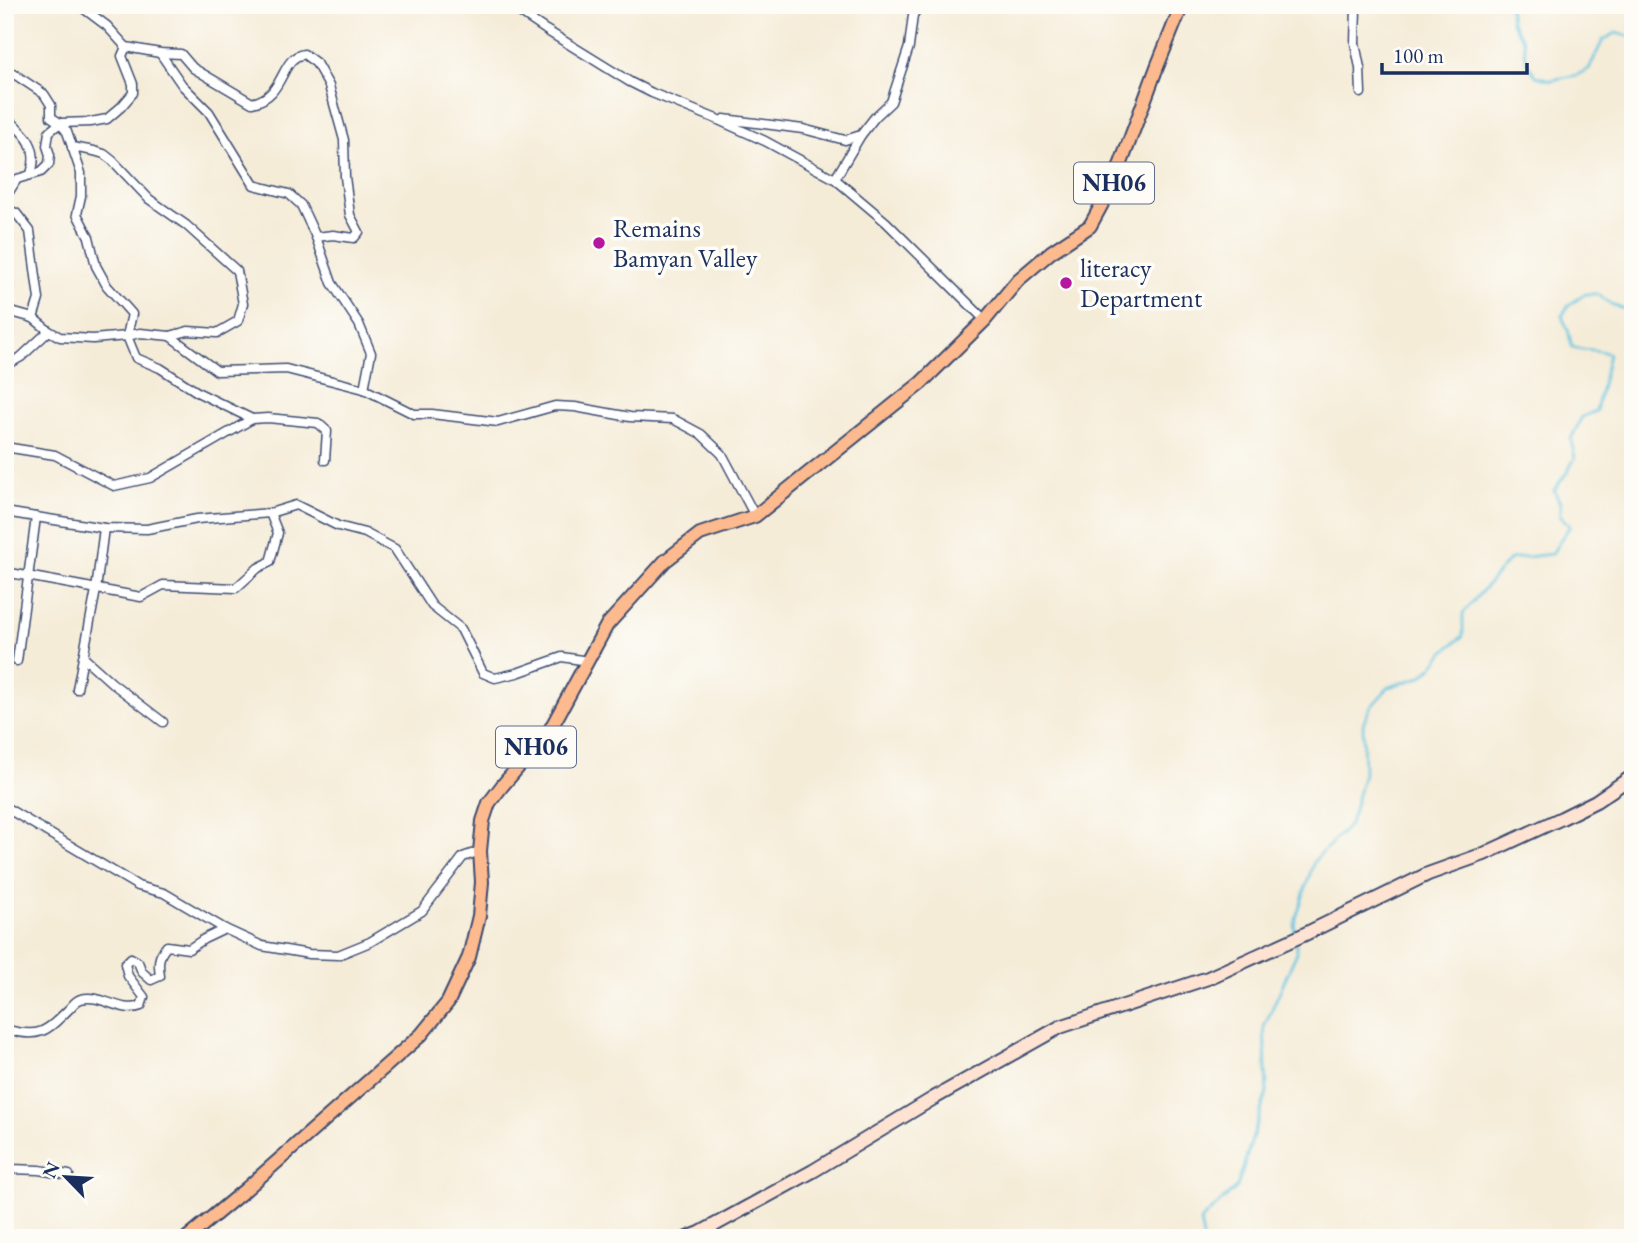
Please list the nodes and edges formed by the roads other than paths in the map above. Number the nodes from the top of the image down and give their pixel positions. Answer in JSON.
{"nodes":[{"id":1,"x":79,"y":5,"type":"edge"},
{"id":2,"x":509,"y":5,"type":"edge"},
{"id":3,"x":920,"y":5,"type":"edge"},
{"id":4,"x":1182,"y":5,"type":"edge"},
{"id":5,"x":1332,"y":5,"type":"edge"},
{"id":6,"x":125,"y":47,"type":"junction"},
{"id":7,"x":160,"y":53,"type":"junction"},
{"id":8,"x":5,"y":68,"type":"edge"},
{"id":9,"x":1360,"y":93,"type":"dead end"},
{"id":10,"x":5,"y":116,"type":"edge"},
{"id":11,"x":714,"y":118,"type":"junction"},
{"id":12,"x":60,"y":123,"type":"junction"},
{"id":13,"x":861,"y":135,"type":"junction"},
{"id":14,"x":72,"y":147,"type":"junction"},
{"id":15,"x":31,"y":174,"type":"junction"},
{"id":16,"x":835,"y":179,"type":"junction"},
{"id":17,"x":5,"y":197,"type":"edge"},
{"id":18,"x":5,"y":209,"type":"edge"},
{"id":19,"x":316,"y":237,"type":"junction"},
{"id":20,"x":5,"y":314,"type":"edge"},
{"id":21,"x":33,"y":318,"type":"junction"},
{"id":22,"x":985,"y":320,"type":"junction"},
{"id":23,"x":49,"y":331,"type":"junction"},
{"id":24,"x":170,"y":335,"type":"junction"},
{"id":25,"x":127,"y":337,"type":"junction"},
{"id":26,"x":5,"y":366,"type":"edge"},
{"id":27,"x":364,"y":388,"type":"junction"},
{"id":28,"x":252,"y":419,"type":"junction"},
{"id":29,"x":5,"y":447,"type":"edge"},
{"id":30,"x":324,"y":460,"type":"dead end"},
{"id":31,"x":5,"y":512,"type":"edge"},
{"id":32,"x":270,"y":513,"type":"junction"},
{"id":33,"x":755,"y":516,"type":"junction"},
{"id":34,"x":36,"y":517,"type":"junction"},
{"id":35,"x":104,"y":528,"type":"junction"},
{"id":36,"x":5,"y":572,"type":"edge"},
{"id":37,"x":27,"y":577,"type":"junction"},
{"id":38,"x":96,"y":590,"type":"junction"},
{"id":39,"x":83,"y":657,"type":"junction"},
{"id":40,"x":17,"y":661,"type":"dead end"},
{"id":41,"x":588,"y":661,"type":"junction"},
{"id":42,"x":77,"y":689,"type":"dead end"},
{"id":43,"x":163,"y":722,"type":"dead end"},
{"id":44,"x":1633,"y":776,"type":"edge"},
{"id":45,"x":5,"y":807,"type":"edge"},
{"id":46,"x":480,"y":851,"type":"junction"},
{"id":47,"x":225,"y":929,"type":"junction"},
{"id":48,"x":5,"y":1029,"type":"edge"},
{"id":49,"x":5,"y":1164,"type":"edge"},
{"id":50,"x":69,"y":1175,"type":"dead end"},
{"id":51,"x":187,"y":1238,"type":"edge"},
{"id":52,"x":687,"y":1238,"type":"edge"}],
"edges":[{"from":1,"to":6,"type":"street"},
{"from":2,"to":11,"type":"street"},
{"from":3,"to":13,"type":"street"},
{"from":4,"to":22,"type":"main road","number":"NH06"},
{"from":5,"to":9,"type":"street"},
{"from":6,"to":7,"type":"street"},
{"from":6,"to":12,"type":"street"},
{"from":7,"to":19,"type":"street"},
{"from":7,"to":19,"type":"street"},
{"from":8,"to":12,"type":"street"},
{"from":10,"to":15,"type":"street"},
{"from":11,"to":13,"type":"street"},
{"from":11,"to":16,"type":"street"},
{"from":12,"to":14,"type":"street"},
{"from":12,"to":15,"type":"street"},
{"from":13,"to":16,"type":"street"},
{"from":14,"to":24,"type":"street"},
{"from":14,"to":25,"type":"street"},
{"from":15,"to":17,"type":"street"},
{"from":16,"to":22,"type":"street"},
{"from":18,"to":21,"type":"street"},
{"from":19,"to":27,"type":"street"},
{"from":20,"to":21,"type":"street"},
{"from":21,"to":23,"type":"street"},
{"from":22,"to":33,"type":"main road","number":"NH06"},
{"from":23,"to":25,"type":"street"},
{"from":23,"to":26,"type":"street"},
{"from":24,"to":25,"type":"street"},
{"from":24,"to":27,"type":"street"},
{"from":25,"to":28,"type":"street"},
{"from":27,"to":33,"type":"street"},
{"from":28,"to":29,"type":"street"},
{"from":28,"to":30,"type":"street"},
{"from":31,"to":34,"type":"street"},
{"from":32,"to":35,"type":"street"},
{"from":32,"to":38,"type":"street"},
{"from":32,"to":41,"type":"street"},
{"from":33,"to":41,"type":"main road","number":"NH06"},
{"from":34,"to":35,"type":"street"},
{"from":34,"to":37,"type":"street"},
{"from":35,"to":38,"type":"street"},
{"from":36,"to":37,"type":"street"},
{"from":37,"to":38,"type":"street"},
{"from":37,"to":40,"type":"street"},
{"from":38,"to":39,"type":"street"},
{"from":39,"to":42,"type":"street"},
{"from":39,"to":43,"type":"street"},
{"from":41,"to":46,"type":"main road","number":"NH06"},
{"from":44,"to":52,"type":"main road"},
{"from":45,"to":47,"type":"street"},
{"from":46,"to":47,"type":"street"},
{"from":46,"to":51,"type":"main road","number":"NH06"},
{"from":47,"to":48,"type":"street"},
{"from":49,"to":50,"type":"street"}]}
